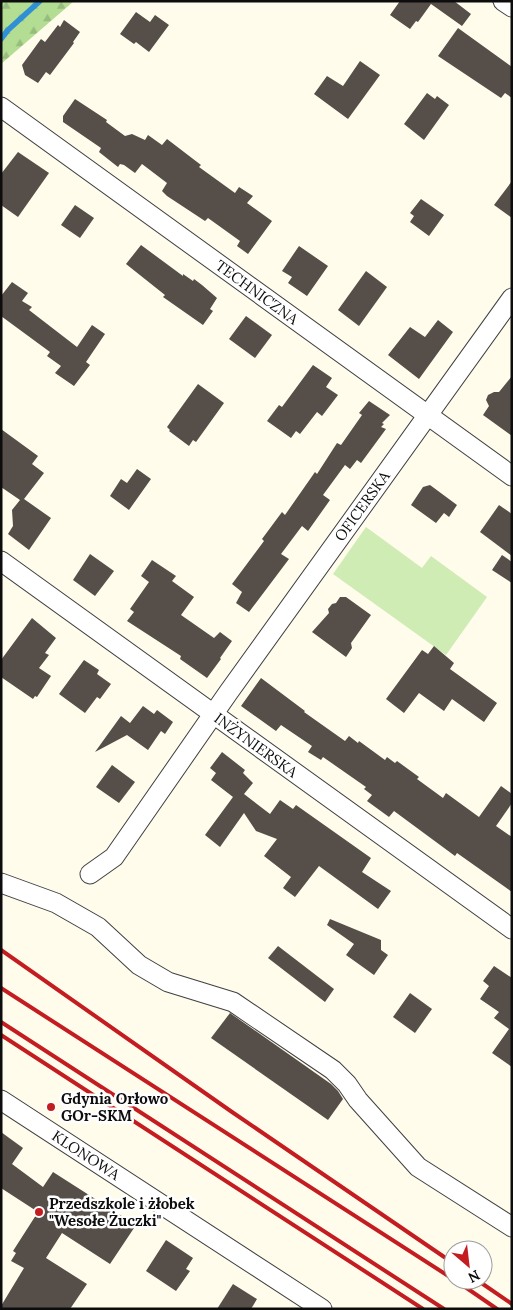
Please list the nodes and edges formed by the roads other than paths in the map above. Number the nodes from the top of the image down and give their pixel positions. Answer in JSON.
{"nodes":[{"id":1,"x":503,"y":1,"type":"edge"},
{"id":2,"x":512,"y":7,"type":"edge"},
{"id":3,"x":1,"y":107,"type":"edge"},
{"id":4,"x":512,"y":298,"type":"edge"},
{"id":5,"x":427,"y":415,"type":"junction"},
{"id":6,"x":512,"y":476,"type":"edge"},
{"id":7,"x":1,"y":561,"type":"edge"},
{"id":8,"x":214,"y":714,"type":"junction"},
{"id":9,"x":90,"y":874,"type":"dead end"},
{"id":10,"x":1,"y":883,"type":"edge"},
{"id":11,"x":512,"y":929,"type":"edge"},
{"id":12,"x":1,"y":1100,"type":"edge"},
{"id":13,"x":512,"y":1227,"type":"edge"},
{"id":14,"x":322,"y":1309,"type":"edge"}],
"edges":[{"from":1,"to":2,"type":"street"},
{"from":3,"to":5,"type":"street","name":"TECHNICZNA"},
{"from":4,"to":5,"type":"street","name":"OFICERSKA"},
{"from":5,"to":6,"type":"street","name":"TECHNICZNA"},
{"from":5,"to":8,"type":"street","name":"OFICERSKA"},
{"from":7,"to":8,"type":"street","name":"INŻYNIERSKA"},
{"from":8,"to":9,"type":"street","name":"OFICERSKA"},
{"from":8,"to":11,"type":"street","name":"INŻYNIERSKA"},
{"from":10,"to":13,"type":"street"},
{"from":12,"to":14,"type":"street","name":"KLONOWA"}]}
